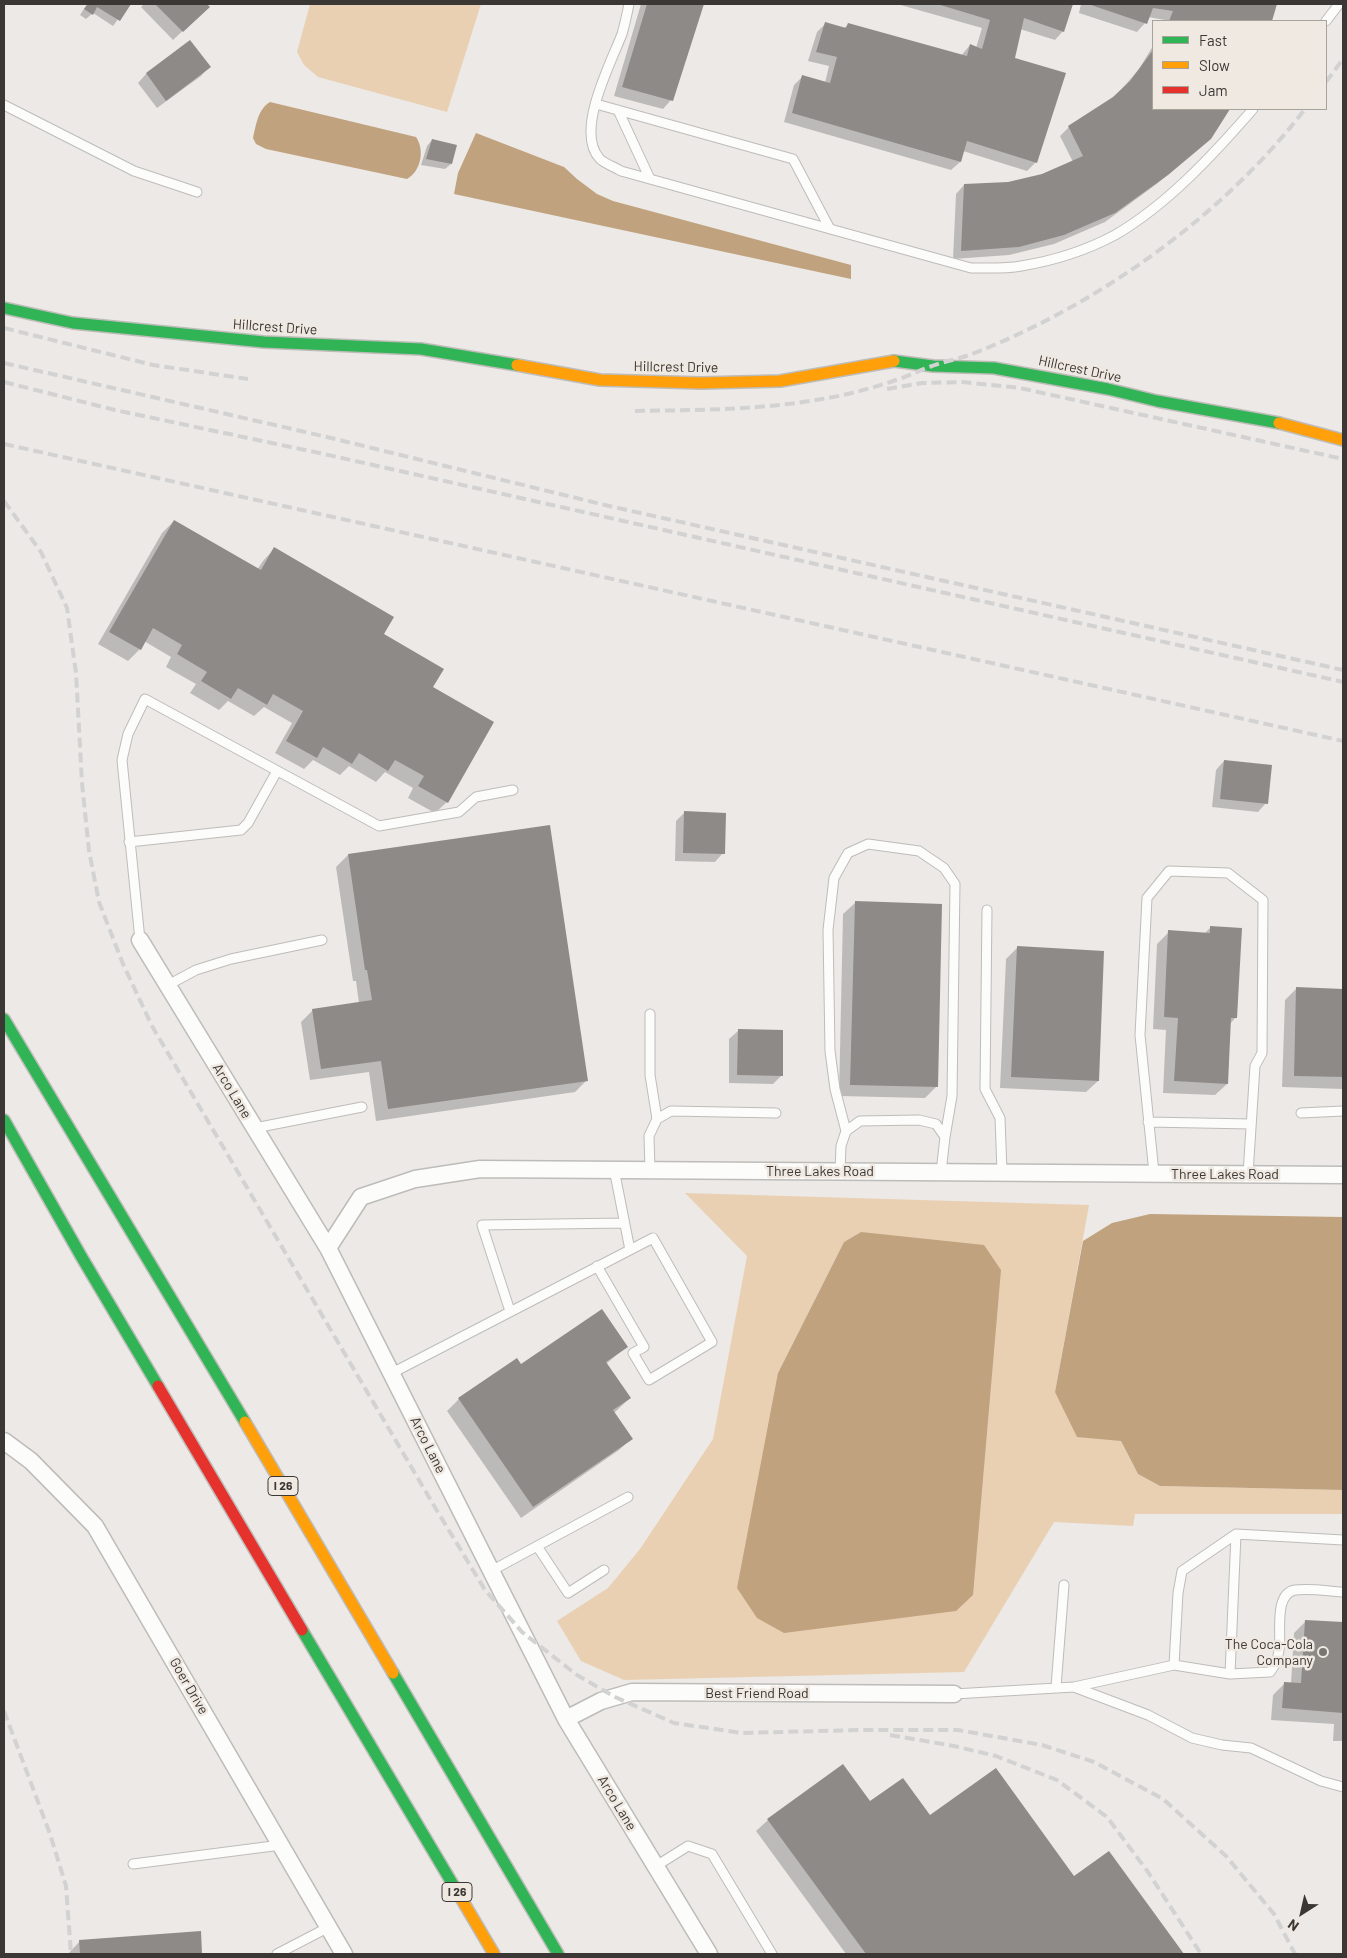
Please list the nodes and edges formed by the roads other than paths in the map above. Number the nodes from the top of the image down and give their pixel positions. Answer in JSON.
{"nodes":[{"id":1,"x":629,"y":4,"type":"edge"},
{"id":2,"x":1339,"y":4,"type":"edge"},
{"id":3,"x":1327,"y":20,"type":"edge"},
{"id":4,"x":596,"y":104,"type":"junction"},
{"id":5,"x":4,"y":105,"type":"edge"},
{"id":6,"x":618,"y":110,"type":"junction"},
{"id":7,"x":1252,"y":110,"type":"edge"},
{"id":8,"x":650,"y":178,"type":"junction"},
{"id":9,"x":197,"y":192,"type":"dead end"},
{"id":10,"x":830,"y":228,"type":"junction"},
{"id":11,"x":4,"y":308,"type":"edge"},
{"id":12,"x":1343,"y":440,"type":"edge"},
{"id":13,"x":277,"y":771,"type":"junction"},
{"id":14,"x":513,"y":790,"type":"dead end"},
{"id":15,"x":129,"y":842,"type":"junction"},
{"id":16,"x":987,"y":910,"type":"dead end"},
{"id":17,"x":140,"y":940,"type":"joint"},
{"id":18,"x":322,"y":940,"type":"dead end"},
{"id":19,"x":168,"y":985,"type":"junction"},
{"id":20,"x":650,"y":1014,"type":"dead end"},
{"id":21,"x":4,"y":1019,"type":"edge"},
{"id":22,"x":362,"y":1108,"type":"dead end"},
{"id":23,"x":1343,"y":1111,"type":"edge"},
{"id":24,"x":776,"y":1113,"type":"dead end"},
{"id":25,"x":1300,"y":1113,"type":"dead end"},
{"id":26,"x":657,"y":1119,"type":"junction"},
{"id":27,"x":4,"y":1120,"type":"edge"},
{"id":28,"x":1148,"y":1122,"type":"junction"},
{"id":29,"x":1251,"y":1124,"type":"junction"},
{"id":30,"x":255,"y":1128,"type":"junction"},
{"id":31,"x":846,"y":1131,"type":"junction"},
{"id":32,"x":945,"y":1136,"type":"junction"},
{"id":33,"x":614,"y":1169,"type":"junction"},
{"id":34,"x":650,"y":1170,"type":"junction"},
{"id":35,"x":840,"y":1171,"type":"junction"},
{"id":36,"x":941,"y":1172,"type":"junction"},
{"id":37,"x":1002,"y":1172,"type":"junction"},
{"id":38,"x":1154,"y":1174,"type":"junction"},
{"id":39,"x":1248,"y":1174,"type":"junction"},
{"id":40,"x":1343,"y":1174,"type":"edge"},
{"id":41,"x":624,"y":1223,"type":"junction"},
{"id":42,"x":328,"y":1248,"type":"junction"},
{"id":43,"x":630,"y":1250,"type":"junction"},
{"id":44,"x":597,"y":1266,"type":"junction"},
{"id":45,"x":510,"y":1311,"type":"junction"},
{"id":46,"x":392,"y":1373,"type":"junction"},
{"id":47,"x":4,"y":1441,"type":"edge"},
{"id":48,"x":628,"y":1497,"type":"dead end"},
{"id":49,"x":1236,"y":1534,"type":"junction"},
{"id":50,"x":1343,"y":1540,"type":"edge"},
{"id":51,"x":537,"y":1546,"type":"junction"},
{"id":52,"x":491,"y":1570,"type":"junction"},
{"id":53,"x":604,"y":1570,"type":"dead end"},
{"id":54,"x":1064,"y":1585,"type":"dead end"},
{"id":55,"x":1342,"y":1592,"type":"edge"},
{"id":56,"x":1174,"y":1665,"type":"junction"},
{"id":57,"x":1230,"y":1674,"type":"junction"},
{"id":58,"x":1056,"y":1687,"type":"junction"},
{"id":59,"x":1074,"y":1687,"type":"junction"},
{"id":60,"x":954,"y":1694,"type":"joint"},
{"id":61,"x":566,"y":1719,"type":"junction"},
{"id":62,"x":1343,"y":1788,"type":"edge"},
{"id":63,"x":420,"y":1829,"type":"junction"},
{"id":64,"x":282,"y":1844,"type":"junction"},
{"id":65,"x":132,"y":1864,"type":"dead end"},
{"id":66,"x":656,"y":1866,"type":"junction"},
{"id":67,"x":329,"y":1927,"type":"junction"},
{"id":68,"x":277,"y":1954,"type":"edge"},
{"id":69,"x":344,"y":1954,"type":"edge"},
{"id":70,"x":484,"y":1954,"type":"edge"},
{"id":71,"x":494,"y":1954,"type":"edge"},
{"id":72,"x":558,"y":1954,"type":"edge"},
{"id":73,"x":709,"y":1954,"type":"edge"},
{"id":74,"x":772,"y":1954,"type":"edge"}],
"edges":[{"from":1,"to":4,"type":"lane"},
{"from":2,"to":3,"type":"lane"},
{"from":4,"to":6,"type":"lane"},
{"from":4,"to":8,"type":"lane"},
{"from":5,"to":9,"type":"lane"},
{"from":6,"to":8,"type":"lane"},
{"from":6,"to":10,"type":"lane"},
{"from":7,"to":10,"type":"lane"},
{"from":8,"to":10,"type":"lane"},
{"from":11,"to":12,"type":"main road","name":"Hillcrest Drive"},
{"from":13,"to":14,"type":"lane"},
{"from":13,"to":15,"type":"lane"},
{"from":13,"to":15,"type":"lane"},
{"from":15,"to":17,"type":"lane"},
{"from":16,"to":37,"type":"lane"},
{"from":17,"to":19,"type":"street","name":"Arco Lane"},
{"from":18,"to":19,"type":"lane"},
{"from":19,"to":30,"type":"street","name":"Arco Lane"},
{"from":20,"to":26,"type":"lane"},
{"from":21,"to":72,"type":"main road","number":"I 26"},
{"from":22,"to":30,"type":"lane"},
{"from":23,"to":25,"type":"lane"},
{"from":24,"to":26,"type":"lane"},
{"from":26,"to":34,"type":"lane"},
{"from":27,"to":63,"type":"main road","number":"I 26"},
{"from":28,"to":29,"type":"lane"},
{"from":28,"to":29,"type":"lane"},
{"from":28,"to":38,"type":"lane"},
{"from":29,"to":39,"type":"lane"},
{"from":30,"to":42,"type":"street","name":"Arco Lane"},
{"from":31,"to":32,"type":"lane"},
{"from":31,"to":32,"type":"lane"},
{"from":31,"to":35,"type":"lane"},
{"from":32,"to":36,"type":"lane"},
{"from":33,"to":34,"type":"street","name":"Three Lakes Road"},
{"from":33,"to":41,"type":"lane"},
{"from":33,"to":42,"type":"street","name":"Three Lakes Road"},
{"from":34,"to":35,"type":"street","name":"Three Lakes Road"},
{"from":35,"to":36,"type":"street","name":"Three Lakes Road"},
{"from":36,"to":37,"type":"street","name":"Three Lakes Road"},
{"from":37,"to":38,"type":"street","name":"Three Lakes Road"},
{"from":38,"to":39,"type":"street","name":"Three Lakes Road"},
{"from":39,"to":40,"type":"street","name":"Three Lakes Road"},
{"from":41,"to":43,"type":"lane"},
{"from":41,"to":45,"type":"lane"},
{"from":42,"to":46,"type":"street","name":"Arco Lane"},
{"from":43,"to":44,"type":"lane"},
{"from":43,"to":44,"type":"lane"},
{"from":44,"to":45,"type":"lane"},
{"from":45,"to":46,"type":"lane"},
{"from":46,"to":52,"type":"street","name":"Arco Lane"},
{"from":47,"to":64,"type":"street","name":"Goer Drive"},
{"from":48,"to":51,"type":"lane"},
{"from":49,"to":50,"type":"lane"},
{"from":49,"to":56,"type":"lane"},
{"from":49,"to":57,"type":"lane"},
{"from":51,"to":52,"type":"lane"},
{"from":51,"to":53,"type":"lane"},
{"from":52,"to":61,"type":"street","name":"Arco Lane"},
{"from":54,"to":58,"type":"lane"},
{"from":55,"to":57,"type":"lane"},
{"from":56,"to":57,"type":"lane"},
{"from":56,"to":59,"type":"lane"},
{"from":58,"to":59,"type":"lane"},
{"from":58,"to":60,"type":"lane"},
{"from":59,"to":62,"type":"lane"},
{"from":60,"to":61,"type":"street","name":"Best Friend Road"},
{"from":61,"to":66,"type":"street","name":"Arco Lane"},
{"from":63,"to":70,"type":"main road"},
{"from":63,"to":71,"type":"main road","number":"I 26"},
{"from":64,"to":65,"type":"lane"},
{"from":64,"to":67,"type":"street","name":"Goer Drive"},
{"from":66,"to":73,"type":"street","name":"Arco Lane"},
{"from":66,"to":74,"type":"lane"},
{"from":67,"to":68,"type":"lane"},
{"from":67,"to":69,"type":"street","name":"Goer Drive"}]}
